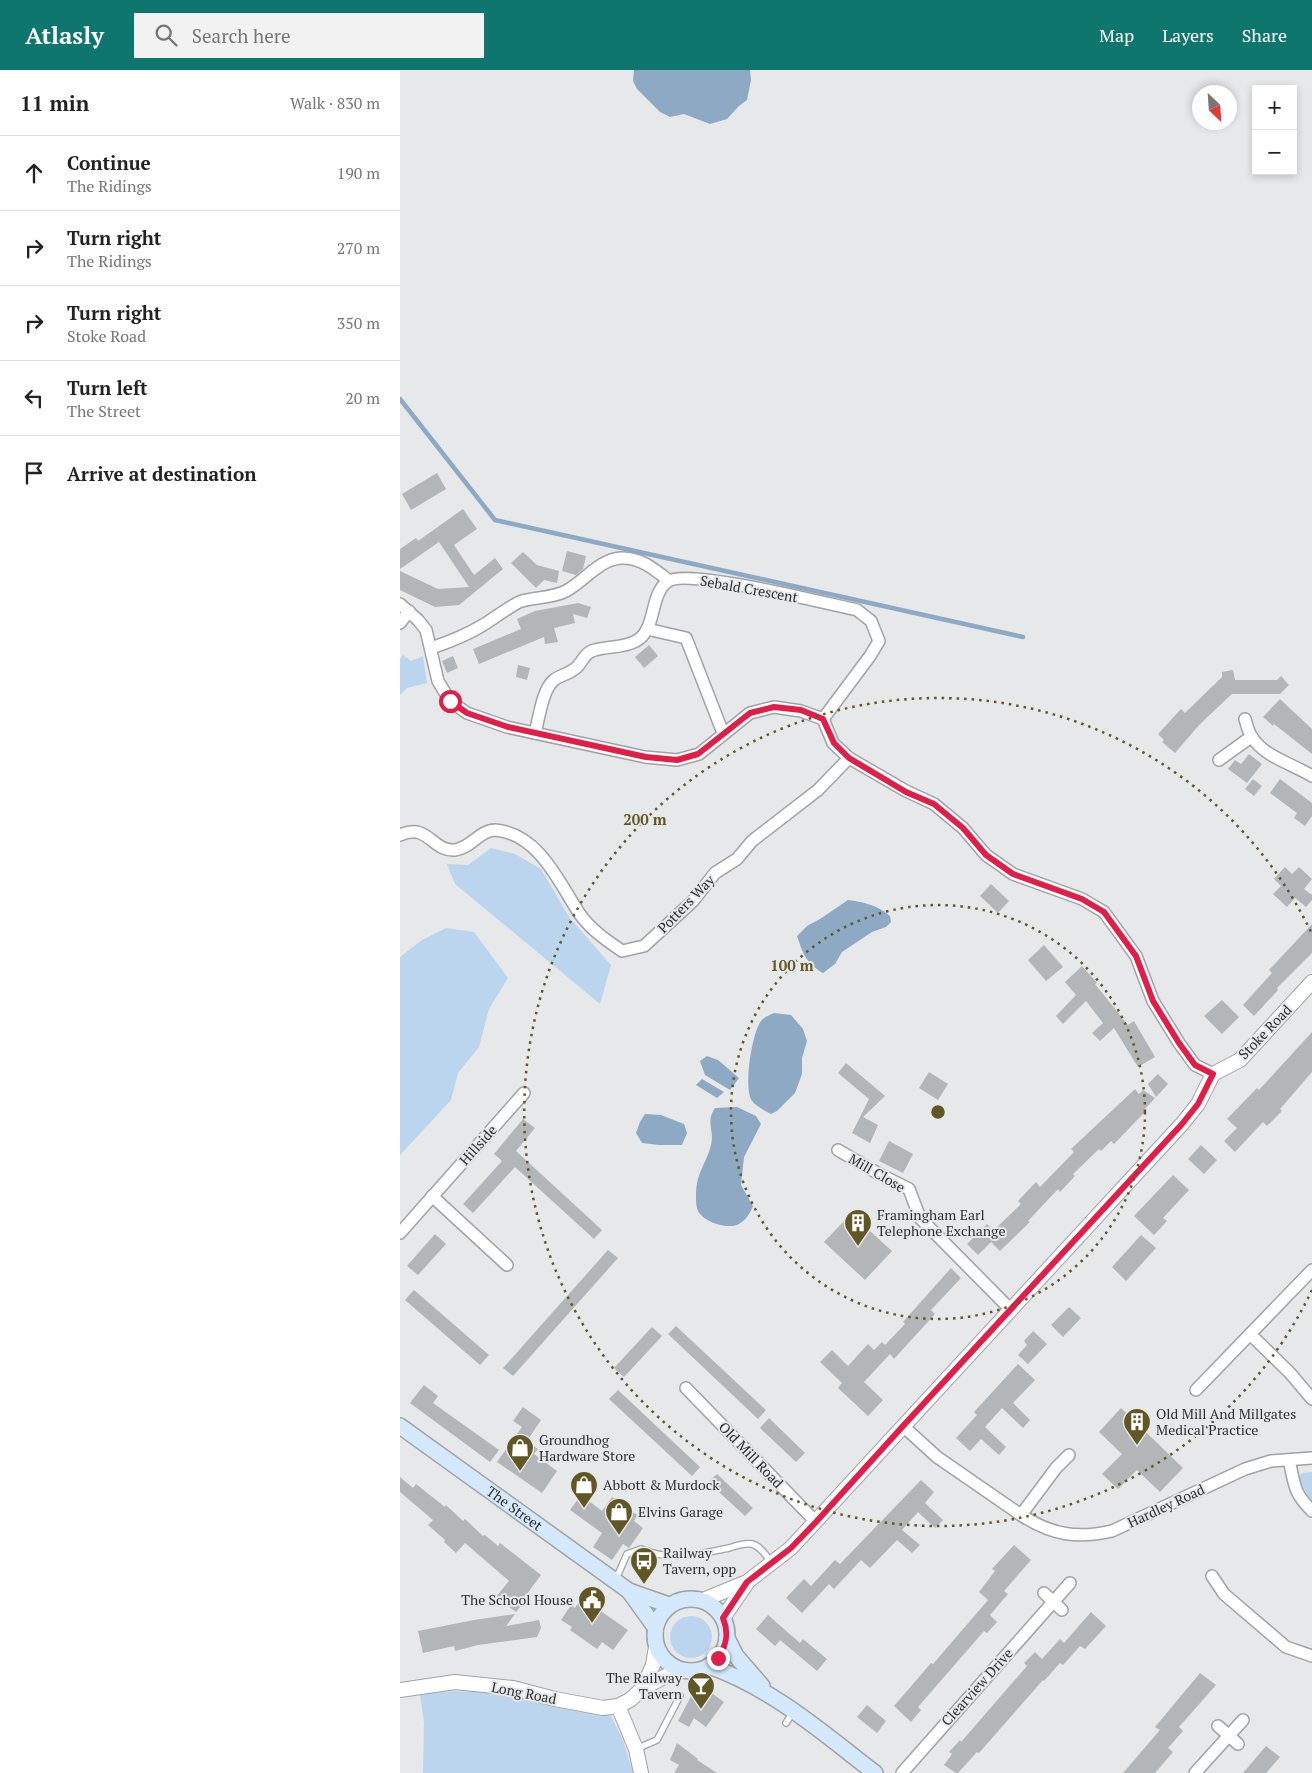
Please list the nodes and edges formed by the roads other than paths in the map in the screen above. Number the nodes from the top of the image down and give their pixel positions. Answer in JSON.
{"nodes":[{"id":1,"x":668,"y":580,"type":"junction"},
{"id":2,"x":404,"y":608,"type":"edge"},
{"id":3,"x":400,"y":622,"type":"edge"},
{"id":4,"x":647,"y":629,"type":"junction"},
{"id":5,"x":431,"y":648,"type":"junction"},
{"id":6,"x":823,"y":719,"type":"junction"},
{"id":7,"x":1244,"y":719,"type":"dead end"},
{"id":8,"x":535,"y":733,"type":"junction"},
{"id":9,"x":723,"y":733,"type":"junction"},
{"id":10,"x":1251,"y":737,"type":"junction"},
{"id":11,"x":849,"y":758,"type":"junction"},
{"id":12,"x":1219,"y":760,"type":"dead end"},
{"id":13,"x":1312,"y":776,"type":"edge"},
{"id":14,"x":400,"y":835,"type":"edge"},
{"id":15,"x":1312,"y":982,"type":"edge"},
{"id":16,"x":1213,"y":1074,"type":"junction"},
{"id":17,"x":524,"y":1093,"type":"dead end"},
{"id":18,"x":838,"y":1150,"type":"dead end"},
{"id":19,"x":432,"y":1196,"type":"junction"},
{"id":20,"x":400,"y":1233,"type":"edge"},
{"id":21,"x":507,"y":1265,"type":"dead end"},
{"id":22,"x":1312,"y":1270,"type":"edge"},
{"id":23,"x":1011,"y":1310,"type":"junction"},
{"id":24,"x":1250,"y":1334,"type":"junction"},
{"id":25,"x":686,"y":1388,"type":"dead end"},
{"id":26,"x":1196,"y":1390,"type":"dead end"},
{"id":27,"x":1312,"y":1399,"type":"edge"},
{"id":28,"x":400,"y":1426,"type":"edge"},
{"id":29,"x":903,"y":1426,"type":"junction"},
{"id":30,"x":1069,"y":1455,"type":"dead end"},
{"id":31,"x":1312,"y":1458,"type":"edge"},
{"id":32,"x":1290,"y":1460,"type":"junction"},
{"id":33,"x":1312,"y":1511,"type":"edge"},
{"id":34,"x":1021,"y":1515,"type":"junction"},
{"id":35,"x":816,"y":1522,"type":"junction"},
{"id":36,"x":773,"y":1563,"type":"junction"},
{"id":37,"x":1212,"y":1576,"type":"dead end"},
{"id":38,"x":615,"y":1581,"type":"junction"},
{"id":39,"x":747,"y":1582,"type":"junction"},
{"id":40,"x":1070,"y":1583,"type":"dead end"},
{"id":41,"x":628,"y":1590,"type":"junction"},
{"id":42,"x":1044,"y":1593,"type":"dead end"},
{"id":43,"x":703,"y":1600,"type":"junction"},
{"id":44,"x":1053,"y":1602,"type":"junction"},
{"id":45,"x":669,"y":1605,"type":"junction"},
{"id":46,"x":1062,"y":1610,"type":"dead end"},
{"id":47,"x":723,"y":1618,"type":"junction"},
{"id":48,"x":655,"y":1627,"type":"junction"},
{"id":49,"x":727,"y":1638,"type":"junction"},
{"id":50,"x":656,"y":1647,"type":"junction"},
{"id":51,"x":1311,"y":1653,"type":"edge"},
{"id":52,"x":709,"y":1666,"type":"junction"},
{"id":53,"x":682,"y":1670,"type":"junction"},
{"id":54,"x":643,"y":1688,"type":"junction"},
{"id":55,"x":400,"y":1690,"type":"edge"},
{"id":56,"x":680,"y":1696,"type":"dead end"},
{"id":57,"x":771,"y":1697,"type":"junction"},
{"id":58,"x":618,"y":1706,"type":"junction"},
{"id":59,"x":1243,"y":1720,"type":"dead end"},
{"id":60,"x":1218,"y":1726,"type":"dead end"},
{"id":61,"x":1228,"y":1734,"type":"junction"},
{"id":62,"x":1238,"y":1744,"type":"dead end"},
{"id":63,"x":636,"y":1749,"type":"junction"},
{"id":64,"x":641,"y":1773,"type":"edge"},
{"id":65,"x":875,"y":1773,"type":"edge"},
{"id":66,"x":902,"y":1773,"type":"edge"},
{"id":67,"x":1194,"y":1773,"type":"edge"}],
"edges":[{"from":1,"to":4,"type":"street"},
{"from":1,"to":5,"type":"street"},
{"from":1,"to":6,"type":"street","name":"Sebald Crescent"},
{"from":2,"to":3,"type":"street"},
{"from":2,"to":5,"type":"street"},
{"from":4,"to":8,"type":"street"},
{"from":4,"to":9,"type":"street"},
{"from":5,"to":8,"type":"street"},
{"from":6,"to":9,"type":"street"},
{"from":6,"to":11,"type":"street"},
{"from":7,"to":10,"type":"street"},
{"from":8,"to":9,"type":"street"},
{"from":10,"to":12,"type":"street"},
{"from":10,"to":13,"type":"street"},
{"from":11,"to":14,"type":"street","name":"Potters Way"},
{"from":11,"to":16,"type":"street"},
{"from":15,"to":16,"type":"street","name":"Stoke Road"},
{"from":16,"to":23,"type":"street"},
{"from":17,"to":19,"type":"street","name":"Hillside"},
{"from":18,"to":23,"type":"street","name":"Mill Close"},
{"from":19,"to":20,"type":"street","name":"Hillside"},
{"from":19,"to":21,"type":"street"},
{"from":22,"to":24,"type":"street"},
{"from":23,"to":29,"type":"street"},
{"from":24,"to":26,"type":"street"},
{"from":24,"to":27,"type":"street"},
{"from":25,"to":35,"type":"street","name":"Old Mill Road"},
{"from":28,"to":38,"type":"main road","name":"The Street"},
{"from":29,"to":34,"type":"street","name":"Hardley Road"},
{"from":29,"to":35,"type":"street"},
{"from":30,"to":34,"type":"street"},
{"from":31,"to":32,"type":"street","name":"Hardley Road"},
{"from":32,"to":33,"type":"street"},
{"from":32,"to":34,"type":"street","name":"Hardley Road"},
{"from":35,"to":36,"type":"street"},
{"from":36,"to":38,"type":"lane"},
{"from":36,"to":39,"type":"street"},
{"from":37,"to":51,"type":"street"},
{"from":38,"to":41,"type":"main road","name":"The Street"},
{"from":39,"to":43,"type":"street"},
{"from":39,"to":47,"type":"street"},
{"from":40,"to":44,"type":"street","name":"Clearview Drive"},
{"from":41,"to":45,"type":"main road","name":"The Street"},
{"from":41,"to":48,"type":"main road","name":"The Street"},
{"from":42,"to":44,"type":"street"},
{"from":43,"to":45,"type":"main road"},
{"from":43,"to":47,"type":"main road"},
{"from":44,"to":46,"type":"street"},
{"from":44,"to":66,"type":"street","name":"Clearview Drive"},
{"from":45,"to":48,"type":"main road"},
{"from":47,"to":49,"type":"main road"},
{"from":48,"to":50,"type":"main road"},
{"from":49,"to":52,"type":"main road"},
{"from":49,"to":57,"type":"main road"},
{"from":50,"to":53,"type":"main road"},
{"from":50,"to":54,"type":"street"},
{"from":52,"to":53,"type":"main road"},
{"from":52,"to":57,"type":"main road"},
{"from":53,"to":54,"type":"street"},
{"from":54,"to":58,"type":"street"},
{"from":55,"to":58,"type":"street","name":"Long Road"},
{"from":56,"to":63,"type":"lane"},
{"from":57,"to":65,"type":"main road"},
{"from":58,"to":63,"type":"street"},
{"from":59,"to":61,"type":"street"},
{"from":60,"to":61,"type":"street"},
{"from":61,"to":62,"type":"street"},
{"from":61,"to":67,"type":"street"},
{"from":63,"to":64,"type":"street"}]}
